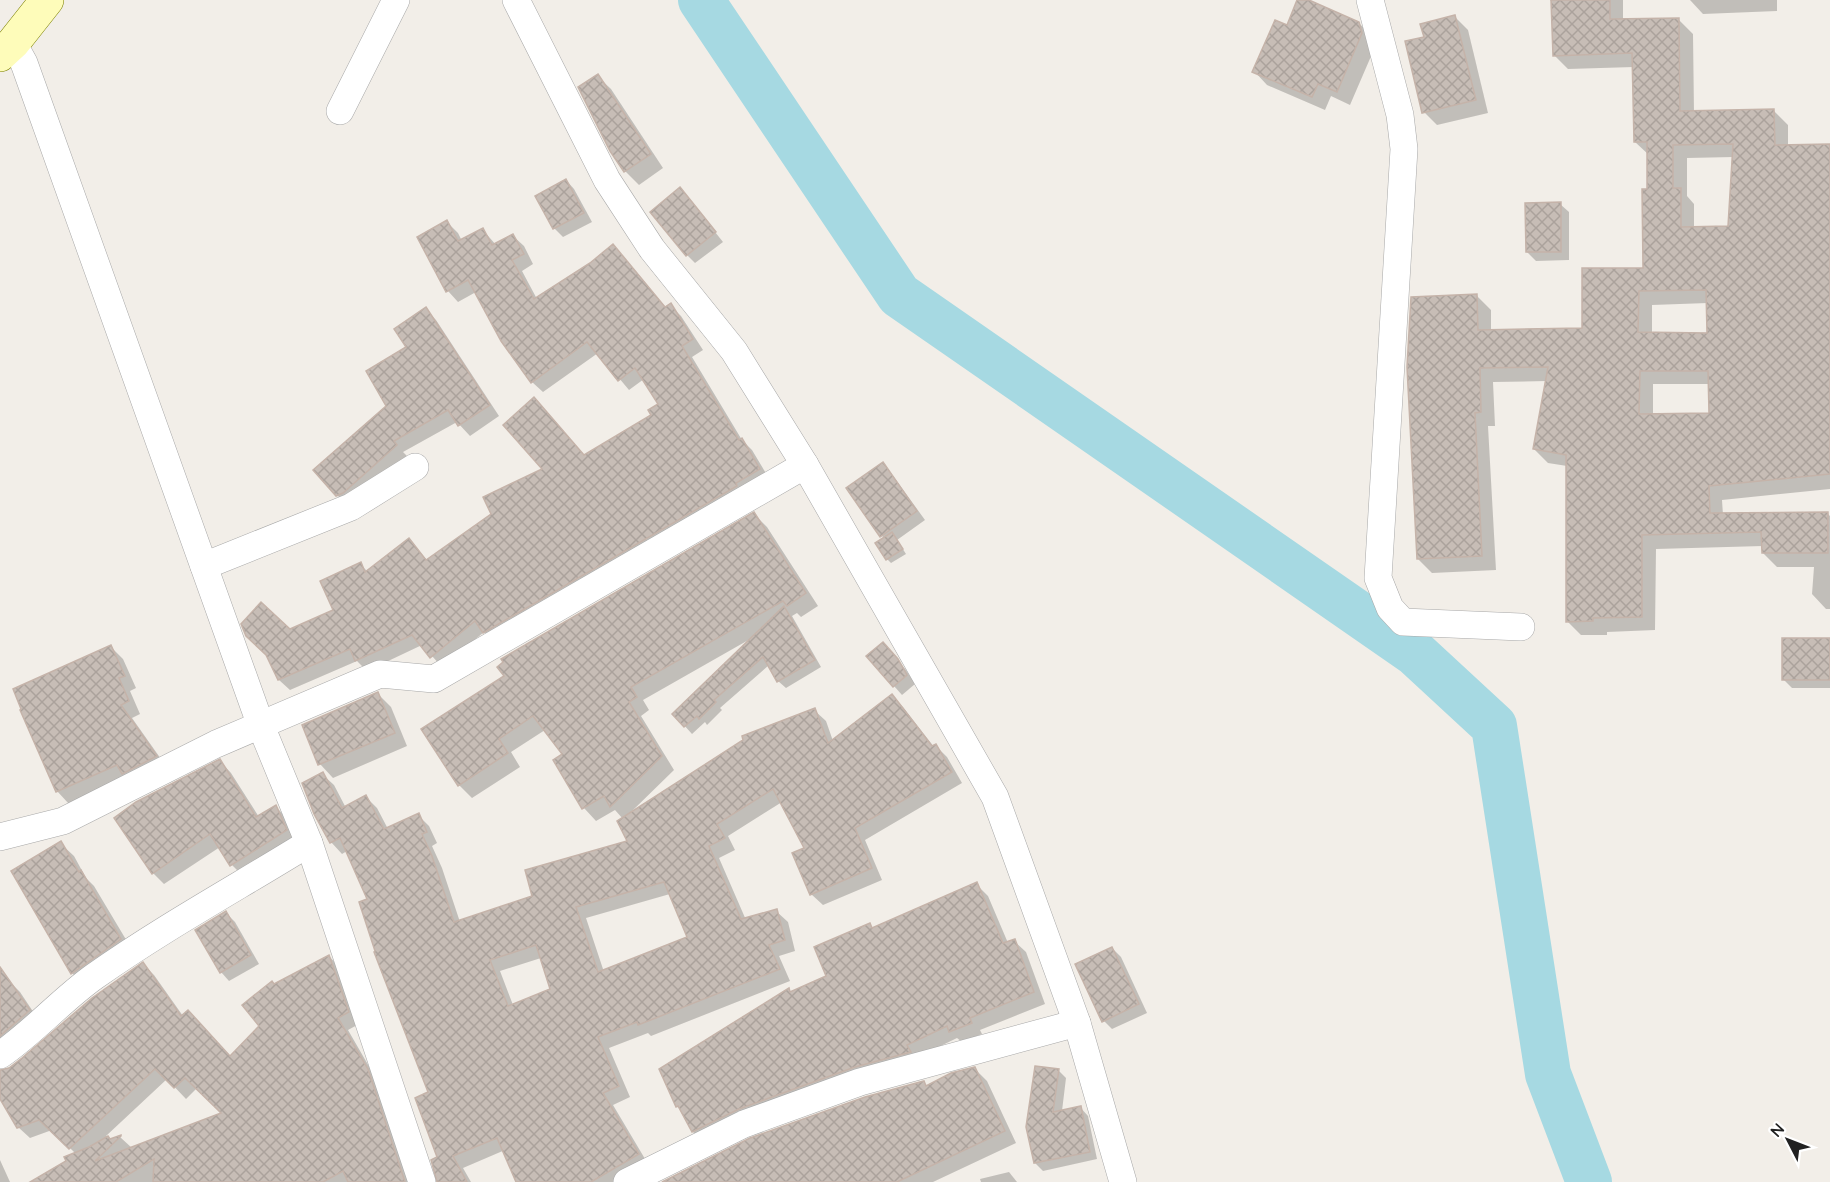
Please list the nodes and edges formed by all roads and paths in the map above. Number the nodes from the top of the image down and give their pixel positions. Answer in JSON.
{"nodes":[{"id":1,"x":47,"y":0,"type":"edge"},
{"id":2,"x":396,"y":0,"type":"edge"},
{"id":3,"x":516,"y":0,"type":"edge"},
{"id":4,"x":1370,"y":0,"type":"edge"},
{"id":5,"x":7,"y":49,"type":"edge"},
{"id":6,"x":340,"y":111,"type":"dead end"},
{"id":7,"x":805,"y":465,"type":"junction"},
{"id":8,"x":415,"y":467,"type":"dead end"},
{"id":9,"x":204,"y":566,"type":"junction"},
{"id":10,"x":1521,"y":627,"type":"dead end"},
{"id":11,"x":261,"y":726,"type":"junction"},
{"id":12,"x":0,"y":837,"type":"edge"},
{"id":13,"x":309,"y":843,"type":"junction"},
{"id":14,"x":1077,"y":1023,"type":"junction"},
{"id":15,"x":0,"y":1056,"type":"edge"},
{"id":16,"x":422,"y":1182,"type":"edge"},
{"id":17,"x":627,"y":1182,"type":"edge"},
{"id":18,"x":1123,"y":1182,"type":"edge"}],
"edges":[{"from":1,"to":5,"type":"street"},
{"from":2,"to":6,"type":"street"},
{"from":3,"to":7,"type":"street"},
{"from":4,"to":10,"type":"street"},
{"from":5,"to":9,"type":"street"},
{"from":7,"to":11,"type":"street"},
{"from":7,"to":14,"type":"street"},
{"from":8,"to":9,"type":"street"},
{"from":9,"to":11,"type":"street"},
{"from":11,"to":12,"type":"street"},
{"from":11,"to":13,"type":"street"},
{"from":13,"to":15,"type":"street"},
{"from":13,"to":16,"type":"street"},
{"from":14,"to":17,"type":"street"},
{"from":14,"to":18,"type":"street"}]}
